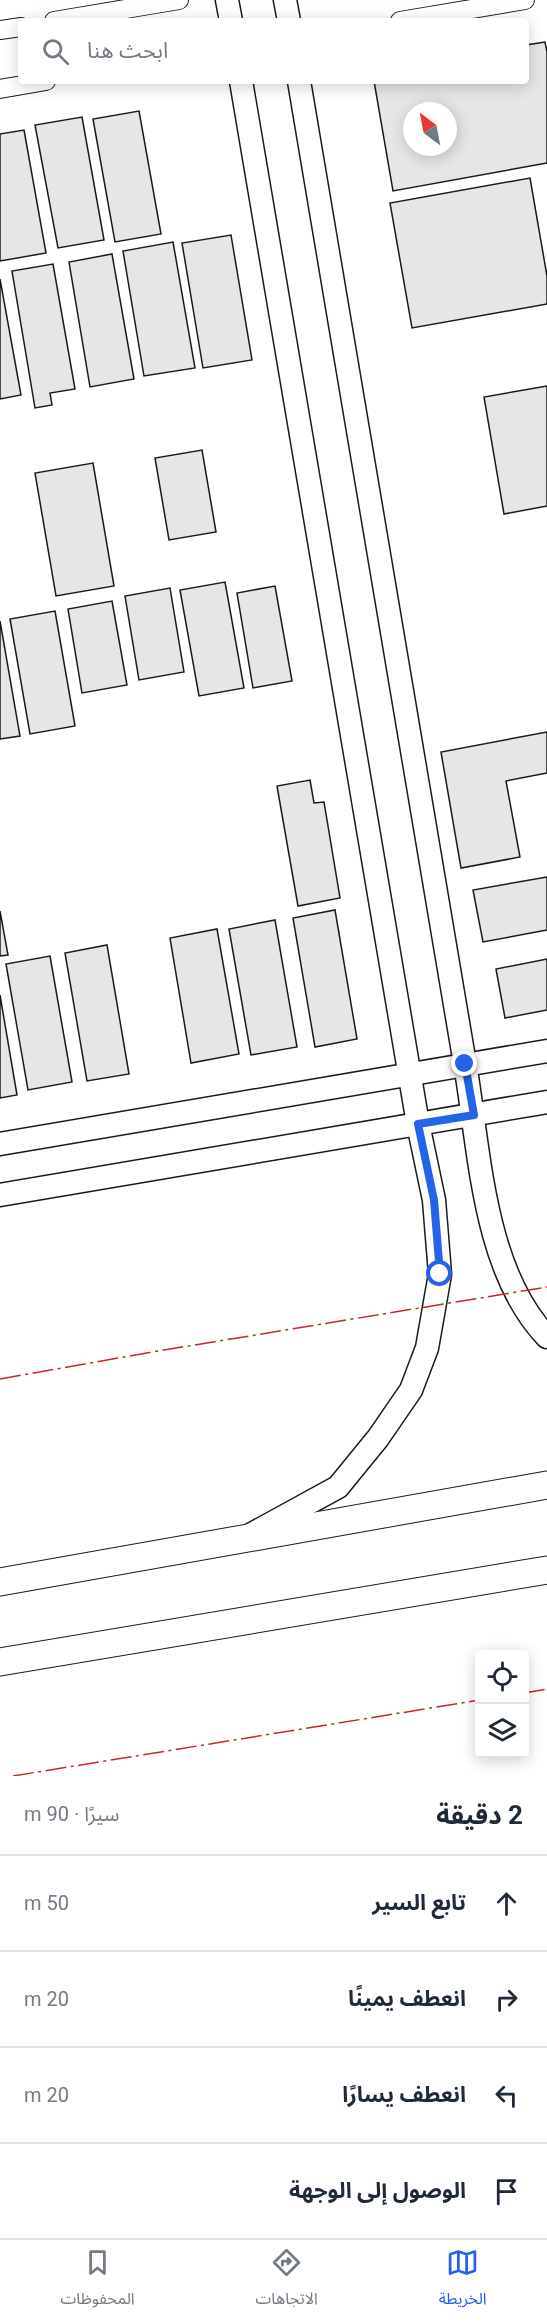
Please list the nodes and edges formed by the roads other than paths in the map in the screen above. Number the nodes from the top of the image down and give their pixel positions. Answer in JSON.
{"nodes":[{"id":1,"x":179,"y":0,"type":"edge"},
{"id":2,"x":228,"y":0,"type":"edge"},
{"id":3,"x":285,"y":0,"type":"edge"},
{"id":4,"x":525,"y":0,"type":"edge"},
{"id":5,"x":72,"y":18,"type":"edge"},
{"id":6,"x":231,"y":18,"type":"edge"},
{"id":7,"x":288,"y":18,"type":"edge"},
{"id":8,"x":418,"y":18,"type":"edge"},
{"id":9,"x":18,"y":27,"type":"edge"},
{"id":10,"x":0,"y":30,"type":"edge"},
{"id":11,"x":29,"y":84,"type":"edge"},
{"id":12,"x":242,"y":84,"type":"edge"},
{"id":13,"x":300,"y":84,"type":"edge"},
{"id":14,"x":0,"y":89,"type":"edge"},
{"id":15,"x":547,"y":1050,"type":"edge"},
{"id":16,"x":465,"y":1064,"type":"junction"},
{"id":17,"x":410,"y":1074,"type":"junction"},
{"id":18,"x":547,"y":1102,"type":"edge"},
{"id":19,"x":474,"y":1115,"type":"junction"},
{"id":20,"x":418,"y":1124,"type":"junction"},
{"id":21,"x":0,"y":1143,"type":"edge"},
{"id":22,"x":0,"y":1195,"type":"edge"},
{"id":23,"x":547,"y":1337,"type":"edge"},
{"id":24,"x":547,"y":1485,"type":"edge"},
{"id":25,"x":247,"y":1536,"type":"junction"},
{"id":26,"x":547,"y":1570,"type":"edge"},
{"id":27,"x":0,"y":1582,"type":"edge"},
{"id":28,"x":0,"y":1662,"type":"edge"}],
"edges":[{"from":1,"to":5,"type":"street"},
{"from":2,"to":6,"type":"street"},
{"from":3,"to":7,"type":"street"},
{"from":4,"to":8,"type":"street"},
{"from":9,"to":10,"type":"street"},
{"from":11,"to":14,"type":"street"},
{"from":12,"to":17,"type":"street"},
{"from":13,"to":16,"type":"street"},
{"from":15,"to":16,"type":"street"},
{"from":16,"to":17,"type":"street"},
{"from":16,"to":19,"type":"street"},
{"from":17,"to":20,"type":"street"},
{"from":17,"to":21,"type":"street"},
{"from":18,"to":19,"type":"street"},
{"from":19,"to":20,"type":"street"},
{"from":19,"to":23,"type":"street"},
{"from":20,"to":22,"type":"street"},
{"from":20,"to":25,"type":"street"},
{"from":24,"to":25,"type":"main road"},
{"from":25,"to":27,"type":"main road"},
{"from":26,"to":28,"type":"main road"}]}
